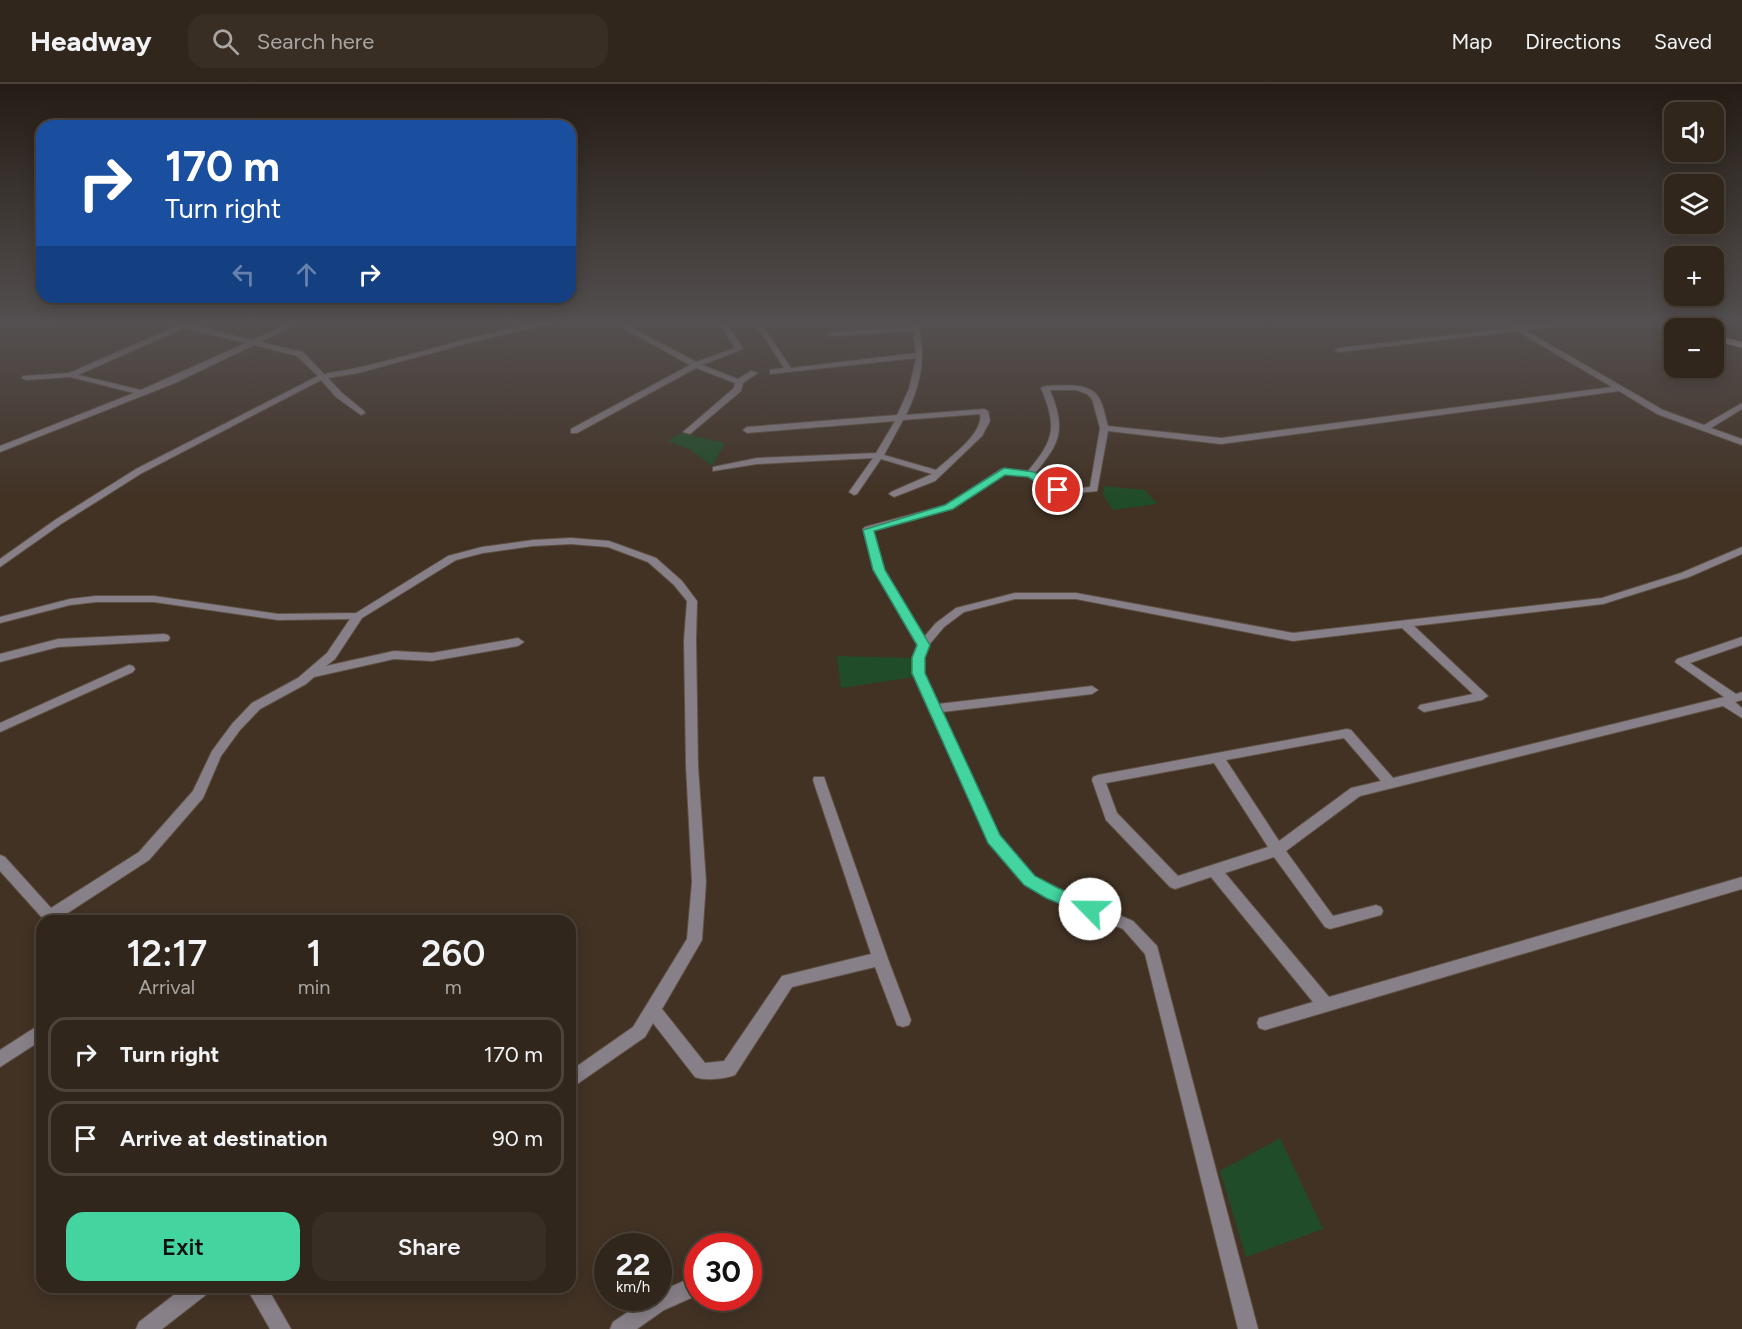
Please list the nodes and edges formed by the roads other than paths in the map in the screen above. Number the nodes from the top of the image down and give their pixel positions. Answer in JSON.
{"nodes":[{"id":1,"x":90,"y":380,"type":"edge"},
{"id":2,"x":171,"y":380,"type":"edge"},
{"id":3,"x":315,"y":380,"type":"edge"},
{"id":4,"x":326,"y":380,"type":"edge"},
{"id":5,"x":668,"y":380,"type":"edge"},
{"id":6,"x":734,"y":380,"type":"edge"},
{"id":7,"x":742,"y":380,"type":"edge"},
{"id":8,"x":914,"y":380,"type":"edge"},
{"id":9,"x":1604,"y":380,"type":"edge"},
{"id":10,"x":739,"y":382,"type":"junction"},
{"id":11,"x":1619,"y":389,"type":"junction"},
{"id":12,"x":142,"y":393,"type":"junction"},
{"id":13,"x":1742,"y":405,"type":"edge"},
{"id":14,"x":361,"y":413,"type":"dead end"},
{"id":15,"x":899,"y":418,"type":"junction"},
{"id":16,"x":1104,"y":428,"type":"junction"},
{"id":17,"x":1705,"y":428,"type":"junction"},
{"id":18,"x":747,"y":430,"type":"dead end"},
{"id":19,"x":574,"y":431,"type":"dead end"},
{"id":20,"x":687,"y":432,"type":"dead end"},
{"id":21,"x":1742,"y":442,"type":"edge"},
{"id":22,"x":0,"y":449,"type":"edge"},
{"id":23,"x":878,"y":456,"type":"junction"},
{"id":24,"x":716,"y":469,"type":"dead end"},
{"id":25,"x":938,"y":473,"type":"junction"},
{"id":26,"x":1030,"y":474,"type":"junction"},
{"id":27,"x":854,"y":492,"type":"dead end"},
{"id":28,"x":894,"y":494,"type":"dead end"},
{"id":29,"x":1742,"y":550,"type":"edge"},
{"id":30,"x":0,"y":564,"type":"edge"},
{"id":31,"x":358,"y":616,"type":"junction"},
{"id":32,"x":0,"y":620,"type":"edge"},
{"id":33,"x":1406,"y":625,"type":"junction"},
{"id":34,"x":164,"y":638,"type":"dead end"},
{"id":35,"x":1742,"y":641,"type":"edge"},
{"id":36,"x":518,"y":642,"type":"dead end"},
{"id":37,"x":924,"y":645,"type":"junction"},
{"id":38,"x":0,"y":658,"type":"edge"},
{"id":39,"x":129,"y":669,"type":"dead end"},
{"id":40,"x":311,"y":673,"type":"junction"},
{"id":41,"x":1092,"y":690,"type":"dead end"},
{"id":42,"x":1734,"y":698,"type":"edge"},
{"id":43,"x":1424,"y":708,"type":"dead end"},
{"id":44,"x":934,"y":709,"type":"junction"},
{"id":45,"x":1742,"y":714,"type":"edge"},
{"id":46,"x":0,"y":728,"type":"edge"},
{"id":47,"x":1217,"y":758,"type":"junction"},
{"id":48,"x":819,"y":780,"type":"dead end"},
{"id":49,"x":1390,"y":783,"type":"junction"},
{"id":50,"x":1277,"y":850,"type":"junction"},
{"id":51,"x":0,"y":861,"type":"edge"},
{"id":52,"x":1214,"y":870,"type":"junction"},
{"id":53,"x":1742,"y":883,"type":"edge"},
{"id":54,"x":1376,"y":911,"type":"dead end"},
{"id":55,"x":48,"y":915,"type":"edge"},
{"id":56,"x":58,"y":915,"type":"edge"},
{"id":57,"x":880,"y":959,"type":"junction"},
{"id":58,"x":1324,"y":1004,"type":"junction"},
{"id":59,"x":652,"y":1009,"type":"junction"},
{"id":60,"x":903,"y":1020,"type":"dead end"},
{"id":61,"x":1265,"y":1023,"type":"dead end"},
{"id":62,"x":36,"y":1035,"type":"edge"},
{"id":63,"x":0,"y":1059,"type":"edge"},
{"id":64,"x":576,"y":1077,"type":"edge"},
{"id":65,"x":684,"y":1291,"type":"edge"},
{"id":66,"x":192,"y":1293,"type":"edge"},
{"id":67,"x":260,"y":1293,"type":"edge"},
{"id":68,"x":146,"y":1329,"type":"edge"},
{"id":69,"x":281,"y":1329,"type":"edge"},
{"id":70,"x":620,"y":1329,"type":"edge"},
{"id":71,"x":1248,"y":1329,"type":"edge"}],
"edges":[{"from":1,"to":12,"type":"street"},
{"from":2,"to":12,"type":"street"},
{"from":3,"to":30,"type":"street"},
{"from":4,"to":14,"type":"street"},
{"from":5,"to":19,"type":"street"},
{"from":6,"to":10,"type":"street"},
{"from":7,"to":10,"type":"street"},
{"from":8,"to":15,"type":"street"},
{"from":9,"to":11,"type":"street"},
{"from":10,"to":20,"type":"street"},
{"from":11,"to":16,"type":"street"},
{"from":11,"to":17,"type":"street"},
{"from":12,"to":22,"type":"street"},
{"from":13,"to":17,"type":"street"},
{"from":15,"to":18,"type":"street"},
{"from":15,"to":23,"type":"street"},
{"from":15,"to":25,"type":"street"},
{"from":16,"to":26,"type":"street"},
{"from":16,"to":26,"type":"street"},
{"from":17,"to":21,"type":"street"},
{"from":23,"to":24,"type":"street"},
{"from":23,"to":25,"type":"street"},
{"from":23,"to":27,"type":"street"},
{"from":25,"to":28,"type":"street"},
{"from":26,"to":37,"type":"street"},
{"from":29,"to":33,"type":"street"},
{"from":31,"to":32,"type":"street"},
{"from":31,"to":40,"type":"street"},
{"from":31,"to":59,"type":"street"},
{"from":33,"to":37,"type":"street"},
{"from":33,"to":43,"type":"street"},
{"from":34,"to":38,"type":"street"},
{"from":35,"to":42,"type":"street"},
{"from":36,"to":40,"type":"street"},
{"from":37,"to":44,"type":"street"},
{"from":39,"to":46,"type":"street"},
{"from":40,"to":56,"type":"street"},
{"from":41,"to":44,"type":"street"},
{"from":42,"to":45,"type":"street"},
{"from":42,"to":49,"type":"street"},
{"from":44,"to":71,"type":"street"},
{"from":47,"to":49,"type":"street"},
{"from":47,"to":50,"type":"street"},
{"from":47,"to":52,"type":"street"},
{"from":48,"to":57,"type":"street"},
{"from":49,"to":50,"type":"street"},
{"from":50,"to":52,"type":"street"},
{"from":50,"to":54,"type":"street"},
{"from":51,"to":55,"type":"street"},
{"from":52,"to":58,"type":"street"},
{"from":53,"to":58,"type":"street"},
{"from":57,"to":59,"type":"street"},
{"from":57,"to":60,"type":"street"},
{"from":58,"to":61,"type":"street"},
{"from":59,"to":64,"type":"street"},
{"from":62,"to":63,"type":"street"},
{"from":65,"to":70,"type":"street"},
{"from":66,"to":68,"type":"street"},
{"from":67,"to":69,"type":"street"}]}
